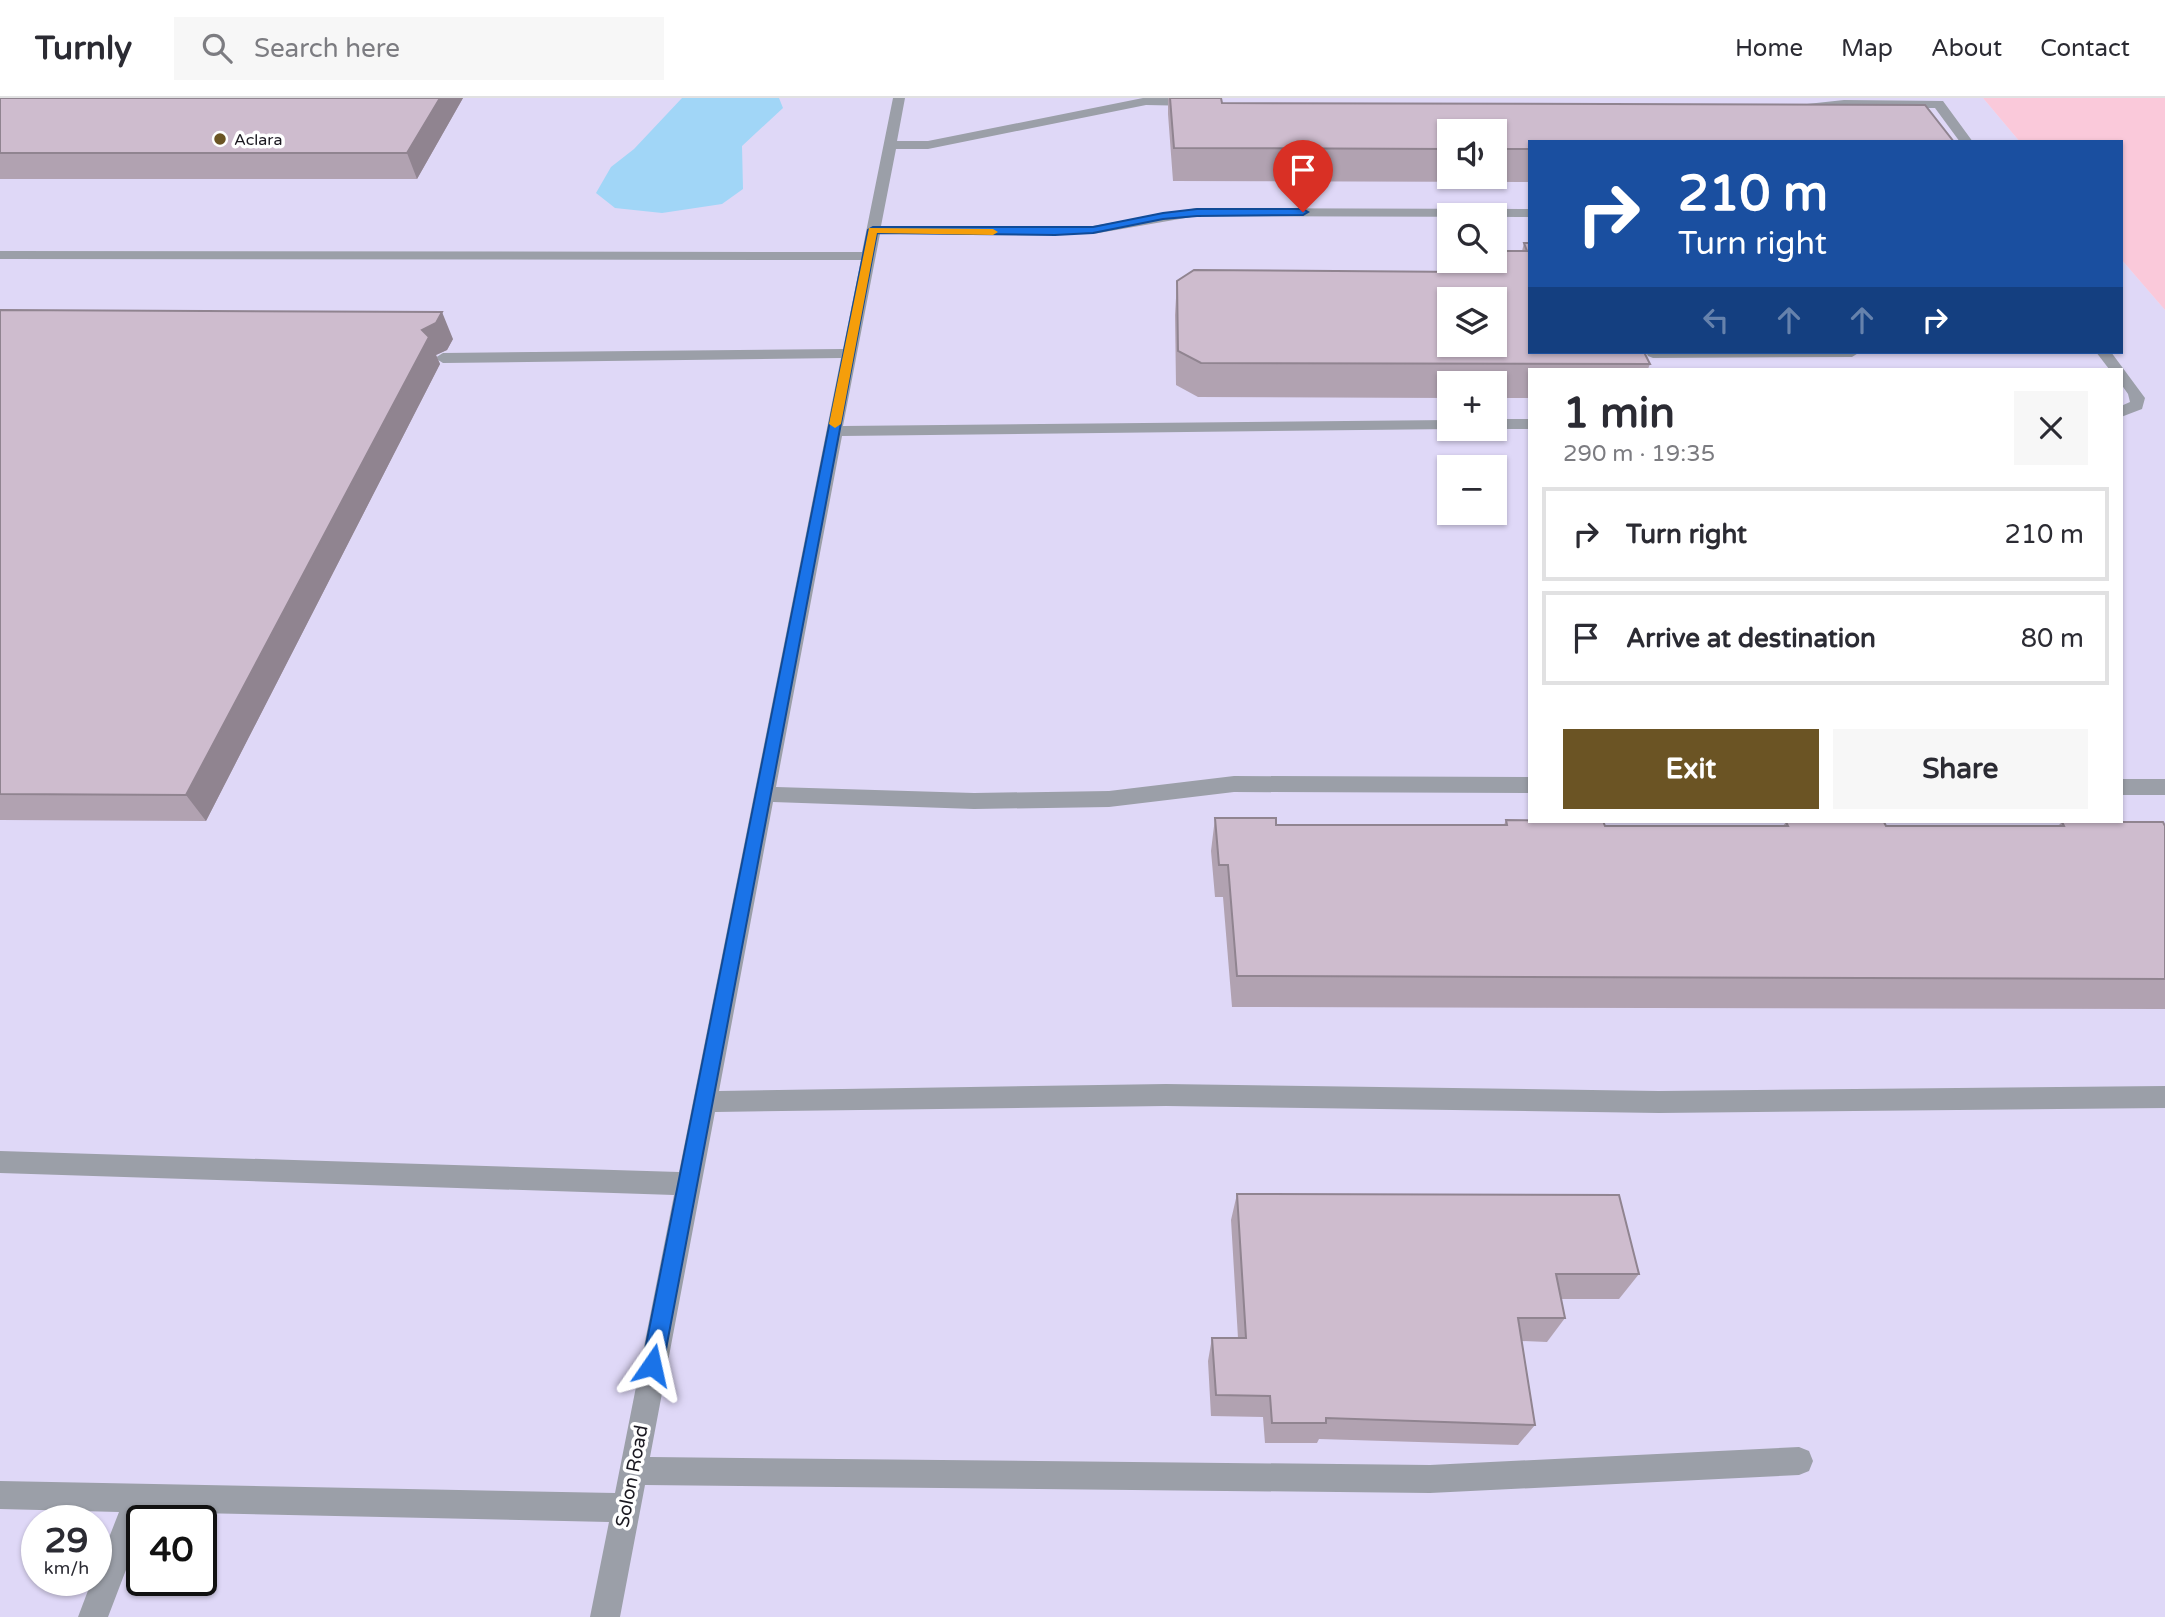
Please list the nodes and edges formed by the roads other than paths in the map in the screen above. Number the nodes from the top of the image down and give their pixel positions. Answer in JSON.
{"nodes":[{"id":1,"x":899,"y":98,"type":"edge"},
{"id":2,"x":1211,"y":103,"type":"edge"},
{"id":3,"x":1797,"y":110,"type":"edge"},
{"id":4,"x":1966,"y":140,"type":"edge"},
{"id":5,"x":890,"y":145,"type":"junction"},
{"id":6,"x":1528,"y":213,"type":"edge"},
{"id":7,"x":873,"y":230,"type":"junction"},
{"id":8,"x":0,"y":255,"type":"edge"},
{"id":9,"x":867,"y":256,"type":"junction"},
{"id":10,"x":849,"y":353,"type":"junction"},
{"id":11,"x":2106,"y":354,"type":"edge"},
{"id":12,"x":443,"y":358,"type":"dead end"},
{"id":13,"x":2116,"y":368,"type":"edge"},
{"id":14,"x":2123,"y":377,"type":"edge"},
{"id":15,"x":2123,"y":411,"type":"edge"},
{"id":16,"x":1507,"y":424,"type":"edge"},
{"id":17,"x":1528,"y":424,"type":"edge"},
{"id":18,"x":1437,"y":425,"type":"edge"},
{"id":19,"x":834,"y":431,"type":"junction"},
{"id":20,"x":1528,"y":785,"type":"edge"},
{"id":21,"x":2123,"y":787,"type":"edge"},
{"id":22,"x":2165,"y":787,"type":"edge"},
{"id":23,"x":763,"y":794,"type":"junction"},
{"id":24,"x":2165,"y":1097,"type":"edge"},
{"id":25,"x":703,"y":1102,"type":"junction"},
{"id":26,"x":0,"y":1162,"type":"edge"},
{"id":27,"x":688,"y":1184,"type":"junction"},
{"id":28,"x":1799,"y":1461,"type":"dead end"},
{"id":29,"x":632,"y":1471,"type":"junction"},
{"id":30,"x":0,"y":1495,"type":"edge"},
{"id":31,"x":139,"y":1498,"type":"junction"},
{"id":32,"x":625,"y":1508,"type":"junction"},
{"id":33,"x":93,"y":1617,"type":"edge"},
{"id":34,"x":605,"y":1617,"type":"edge"}],
"edges":[{"from":1,"to":5,"type":"street","name":"Solon Road"},
{"from":2,"to":5,"type":"street"},
{"from":3,"to":4,"type":"street"},
{"from":5,"to":7,"type":"street","name":"Solon Road"},
{"from":6,"to":7,"type":"street"},
{"from":7,"to":9,"type":"street","name":"Solon Road"},
{"from":8,"to":9,"type":"street"},
{"from":9,"to":10,"type":"street","name":"Solon Road"},
{"from":10,"to":12,"type":"street"},
{"from":10,"to":19,"type":"street","name":"Solon Road"},
{"from":11,"to":13,"type":"street"},
{"from":14,"to":15,"type":"street"},
{"from":16,"to":17,"type":"street"},
{"from":18,"to":19,"type":"street"},
{"from":19,"to":23,"type":"street","name":"Solon Road"},
{"from":20,"to":23,"type":"street"},
{"from":21,"to":22,"type":"street"},
{"from":23,"to":25,"type":"street","name":"Solon Road"},
{"from":24,"to":25,"type":"street"},
{"from":25,"to":27,"type":"street","name":"Solon Road"},
{"from":26,"to":27,"type":"street"},
{"from":27,"to":29,"type":"street","name":"Solon Road"},
{"from":28,"to":29,"type":"street"},
{"from":29,"to":32,"type":"street","name":"Solon Road"},
{"from":30,"to":31,"type":"street"},
{"from":31,"to":32,"type":"street"},
{"from":31,"to":33,"type":"street"},
{"from":32,"to":34,"type":"street","name":"Solon Road"}]}
